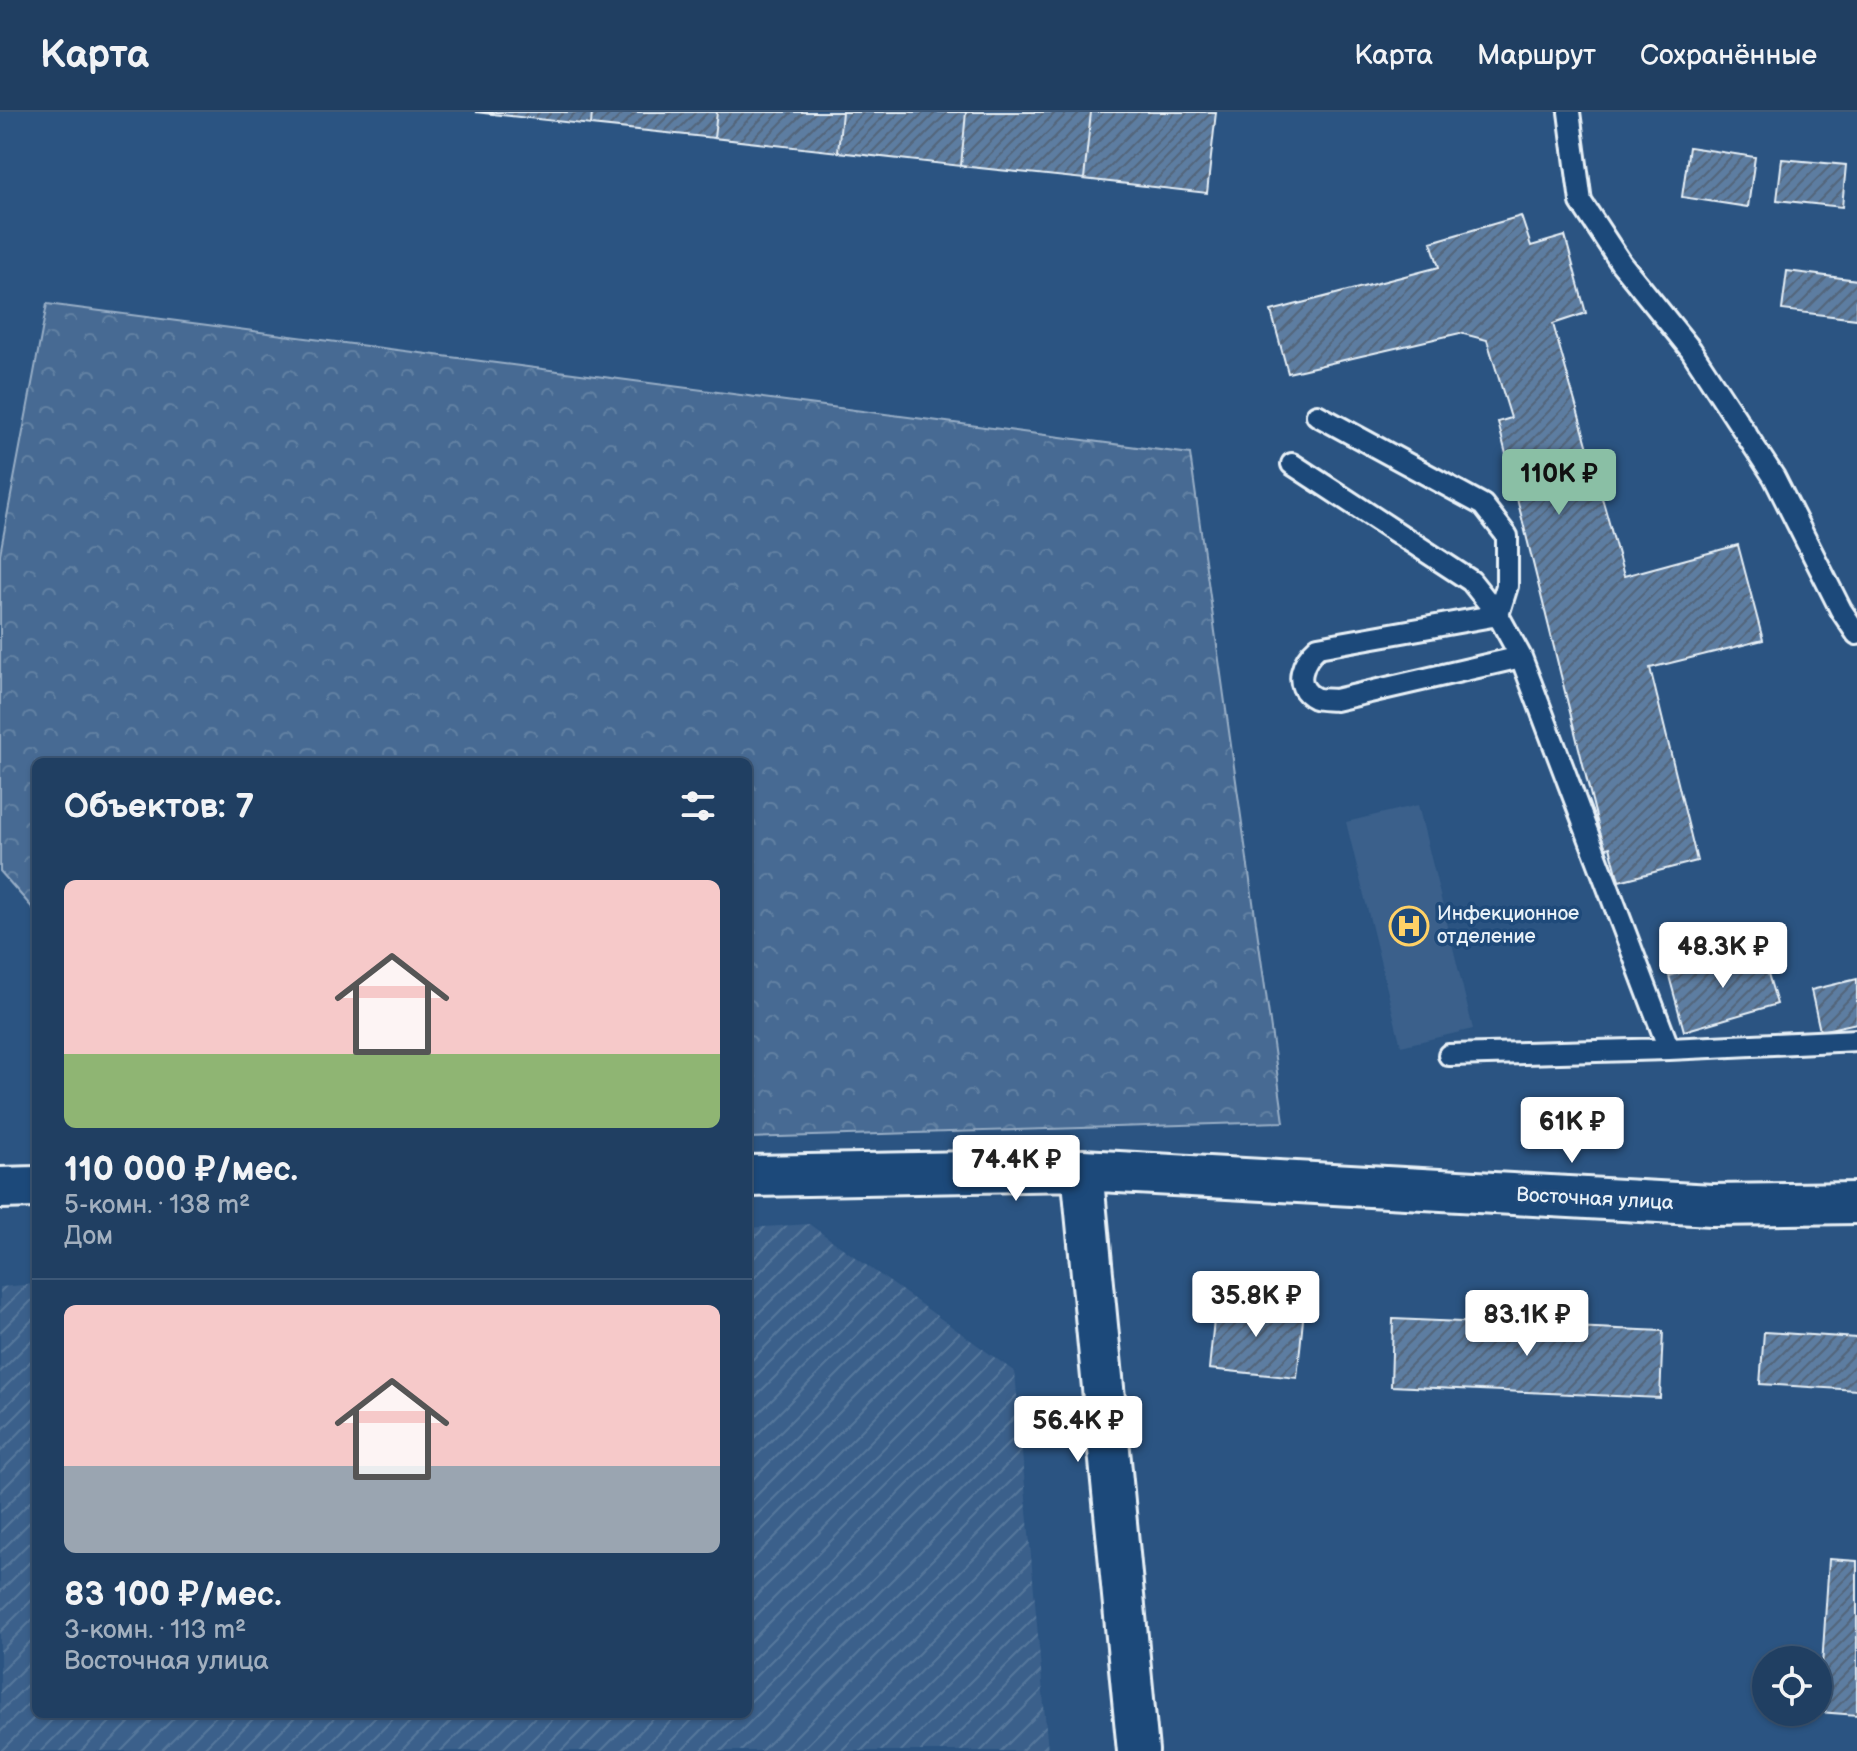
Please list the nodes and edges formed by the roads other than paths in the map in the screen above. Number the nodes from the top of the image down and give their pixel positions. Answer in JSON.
{"nodes":[{"id":1,"x":1569,"y":112,"type":"edge"},
{"id":2,"x":1317,"y":415,"type":"dead end"},
{"id":3,"x":1292,"y":464,"type":"dead end"},
{"id":4,"x":1498,"y":615,"type":"junction"},
{"id":5,"x":1857,"y":634,"type":"edge"},
{"id":6,"x":1521,"y":657,"type":"junction"},
{"id":7,"x":1857,"y":1040,"type":"edge"},
{"id":8,"x":1669,"y":1049,"type":"junction"},
{"id":9,"x":1449,"y":1055,"type":"dead end"},
{"id":10,"x":1082,"y":1170,"type":"junction"},
{"id":11,"x":752,"y":1176,"type":"edge"},
{"id":12,"x":32,"y":1187,"type":"edge"},
{"id":13,"x":0,"y":1188,"type":"edge"},
{"id":14,"x":1857,"y":1203,"type":"edge"},
{"id":15,"x":1138,"y":1751,"type":"edge"}],
"edges":[{"from":1,"to":5,"type":"lane"},
{"from":2,"to":4,"type":"lane"},
{"from":3,"to":4,"type":"lane"},
{"from":4,"to":6,"type":"lane"},
{"from":4,"to":6,"type":"lane"},
{"from":6,"to":8,"type":"lane"},
{"from":7,"to":8,"type":"lane"},
{"from":8,"to":9,"type":"lane"},
{"from":10,"to":11,"type":"street","name":"Восточная улица"},
{"from":10,"to":14,"type":"street","name":"Восточная улица"},
{"from":10,"to":15,"type":"street"},
{"from":12,"to":13,"type":"street"}]}
